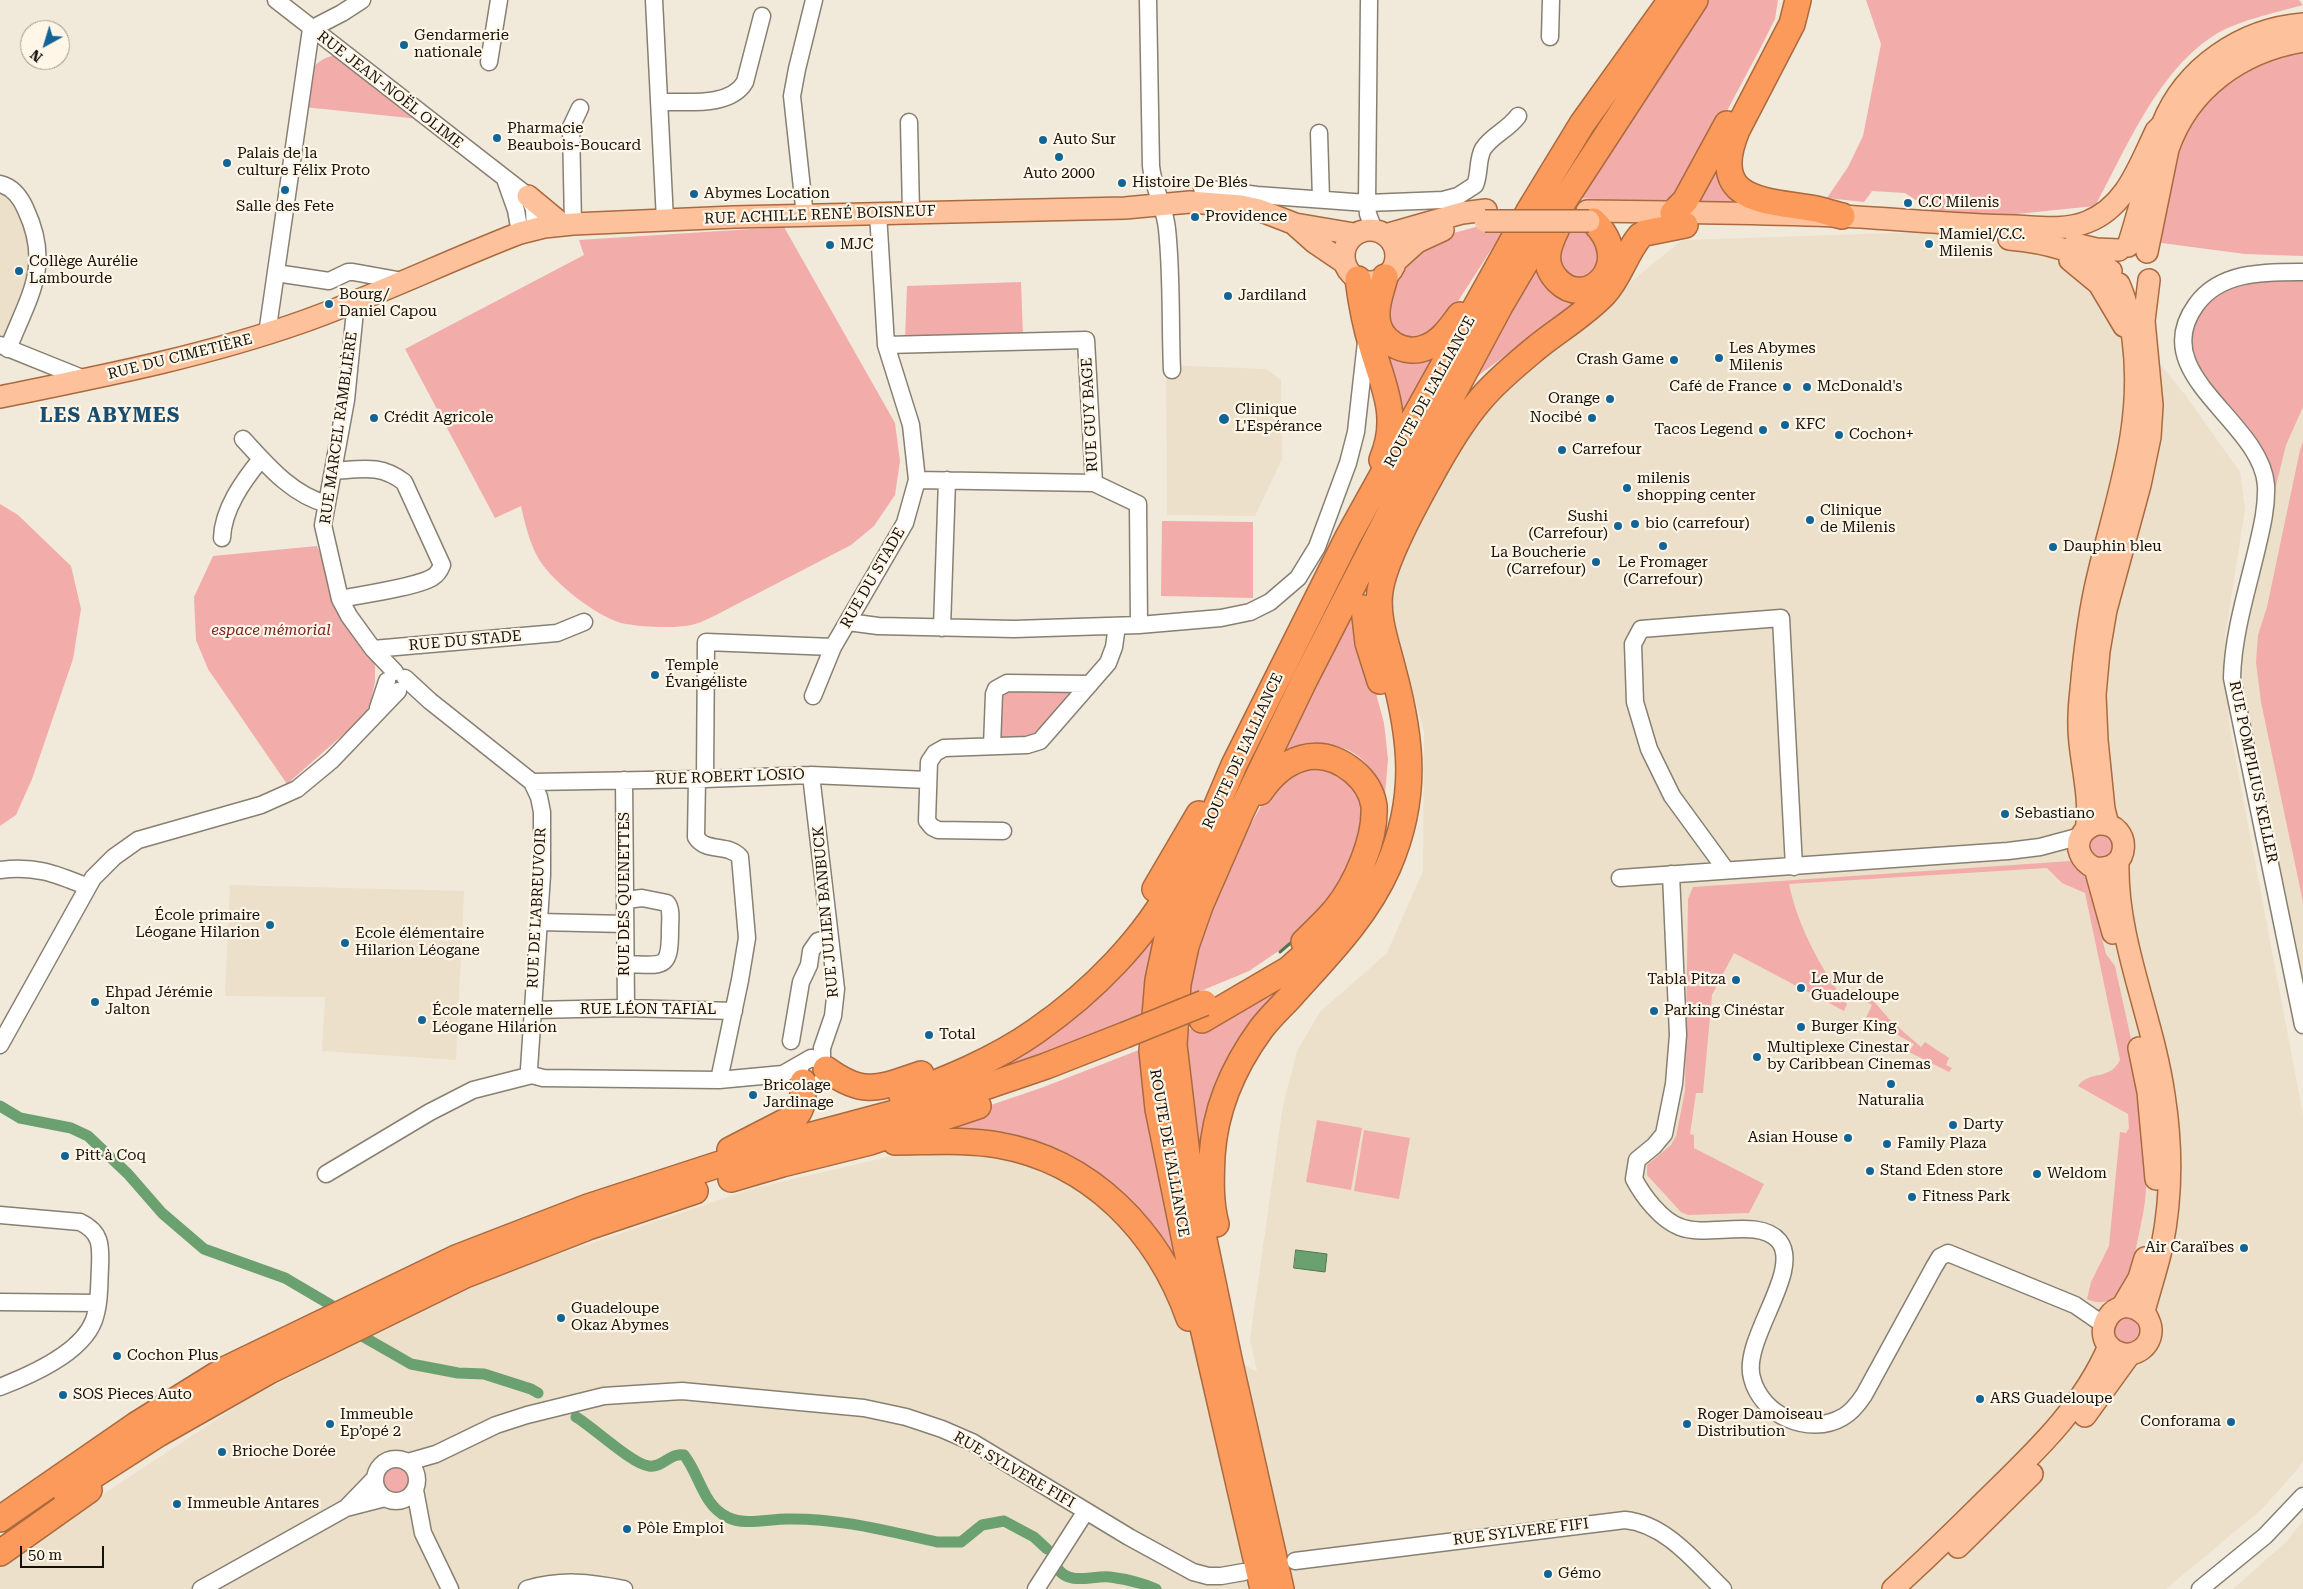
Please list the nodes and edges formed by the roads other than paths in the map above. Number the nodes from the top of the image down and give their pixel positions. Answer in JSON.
{"nodes":[{"id":1,"x":276,"y":0,"type":"edge"},
{"id":2,"x":362,"y":0,"type":"edge"},
{"id":3,"x":499,"y":0,"type":"edge"},
{"id":4,"x":654,"y":0,"type":"edge"},
{"id":5,"x":814,"y":0,"type":"edge"},
{"id":6,"x":1148,"y":0,"type":"edge"},
{"id":7,"x":1551,"y":0,"type":"edge"},
{"id":8,"x":1671,"y":0,"type":"edge"},
{"id":9,"x":1695,"y":0,"type":"edge"},
{"id":10,"x":1701,"y":0,"type":"edge"},
{"id":11,"x":1784,"y":0,"type":"edge"},
{"id":12,"x":1798,"y":0,"type":"edge"},
{"id":13,"x":1369,"y":1,"type":"edge"},
{"id":14,"x":762,"y":16,"type":"dead end"},
{"id":15,"x":2303,"y":24,"type":"edge"},
{"id":16,"x":311,"y":29,"type":"junction"},
{"id":17,"x":1658,"y":36,"type":"junction"},
{"id":18,"x":1550,"y":38,"type":"dead end"},
{"id":19,"x":2303,"y":41,"type":"edge"},
{"id":20,"x":489,"y":62,"type":"dead end"},
{"id":21,"x":659,"y":102,"type":"junction"},
{"id":22,"x":580,"y":108,"type":"dead end"},
{"id":23,"x":1518,"y":116,"type":"dead end"},
{"id":24,"x":909,"y":122,"type":"dead end"},
{"id":25,"x":2161,"y":126,"type":"junction"},
{"id":26,"x":1319,"y":133,"type":"dead end"},
{"id":27,"x":1580,"y":175,"type":"junction"},
{"id":28,"x":505,"y":179,"type":"junction"},
{"id":29,"x":0,"y":184,"type":"edge"},
{"id":30,"x":1202,"y":188,"type":"dead end"},
{"id":31,"x":528,"y":196,"type":"junction"},
{"id":32,"x":1320,"y":199,"type":"junction"},
{"id":33,"x":1161,"y":203,"type":"junction"},
{"id":34,"x":911,"y":212,"type":"junction"},
{"id":35,"x":878,"y":213,"type":"junction"},
{"id":36,"x":805,"y":216,"type":"junction"},
{"id":37,"x":1485,"y":216,"type":"junction"},
{"id":38,"x":1842,"y":216,"type":"junction"},
{"id":39,"x":1590,"y":218,"type":"junction"},
{"id":40,"x":1679,"y":219,"type":"junction"},
{"id":41,"x":665,"y":220,"type":"junction"},
{"id":42,"x":568,"y":224,"type":"junction"},
{"id":43,"x":1295,"y":224,"type":"junction"},
{"id":44,"x":1368,"y":225,"type":"junction"},
{"id":45,"x":1982,"y":226,"type":"junction"},
{"id":46,"x":527,"y":231,"type":"junction"},
{"id":47,"x":2016,"y":240,"type":"junction"},
{"id":48,"x":2131,"y":249,"type":"junction"},
{"id":49,"x":1390,"y":269,"type":"junction"},
{"id":50,"x":1351,"y":271,"type":"junction"},
{"id":51,"x":2303,"y":272,"type":"edge"},
{"id":52,"x":276,"y":273,"type":"junction"},
{"id":53,"x":2115,"y":277,"type":"junction"},
{"id":54,"x":2148,"y":280,"type":"junction"},
{"id":55,"x":403,"y":281,"type":"junction"},
{"id":56,"x":356,"y":301,"type":"junction"},
{"id":57,"x":1367,"y":329,"type":"junction"},
{"id":58,"x":266,"y":334,"type":"junction"},
{"id":59,"x":886,"y":345,"type":"junction"},
{"id":60,"x":4,"y":347,"type":"edge"},
{"id":61,"x":2136,"y":358,"type":"junction"},
{"id":62,"x":1172,"y":370,"type":"dead end"},
{"id":63,"x":87,"y":380,"type":"junction"},
{"id":64,"x":0,"y":398,"type":"edge"},
{"id":65,"x":243,"y":439,"type":"dead end"},
{"id":66,"x":261,"y":459,"type":"junction"},
{"id":67,"x":334,"y":471,"type":"junction"},
{"id":68,"x":917,"y":480,"type":"junction"},
{"id":69,"x":947,"y":480,"type":"junction"},
{"id":70,"x":1094,"y":483,"type":"junction"},
{"id":71,"x":1396,"y":501,"type":"junction"},
{"id":72,"x":327,"y":504,"type":"junction"},
{"id":73,"x":1348,"y":537,"type":"junction"},
{"id":74,"x":222,"y":538,"type":"dead end"},
{"id":75,"x":340,"y":599,"type":"junction"},
{"id":76,"x":584,"y":622,"type":"dead end"},
{"id":77,"x":848,"y":622,"type":"junction"},
{"id":78,"x":1139,"y":625,"type":"junction"},
{"id":79,"x":1117,"y":626,"type":"junction"},
{"id":80,"x":942,"y":628,"type":"junction"},
{"id":81,"x":833,"y":647,"type":"junction"},
{"id":82,"x":377,"y":654,"type":"junction"},
{"id":83,"x":396,"y":681,"type":"junction"},
{"id":84,"x":1090,"y":684,"type":"junction"},
{"id":85,"x":813,"y":696,"type":"dead end"},
{"id":86,"x":992,"y":746,"type":"junction"},
{"id":87,"x":1234,"y":765,"type":"junction"},
{"id":88,"x":811,"y":775,"type":"junction"},
{"id":89,"x":701,"y":779,"type":"junction"},
{"id":90,"x":624,"y":780,"type":"junction"},
{"id":91,"x":928,"y":780,"type":"junction"},
{"id":92,"x":532,"y":782,"type":"junction"},
{"id":93,"x":1241,"y":812,"type":"junction"},
{"id":94,"x":2108,"y":825,"type":"junction"},
{"id":95,"x":1003,"y":831,"type":"dead end"},
{"id":96,"x":1203,"y":838,"type":"junction"},
{"id":97,"x":2082,"y":840,"type":"junction"},
{"id":98,"x":2118,"y":862,"type":"junction"},
{"id":99,"x":1794,"y":867,"type":"junction"},
{"id":100,"x":2095,"y":868,"type":"junction"},
{"id":101,"x":0,"y":870,"type":"edge"},
{"id":102,"x":1726,"y":870,"type":"junction"},
{"id":103,"x":1671,"y":874,"type":"junction"},
{"id":104,"x":1620,"y":878,"type":"dead end"},
{"id":105,"x":88,"y":887,"type":"junction"},
{"id":106,"x":626,"y":900,"type":"junction"},
{"id":107,"x":539,"y":922,"type":"junction"},
{"id":108,"x":626,"y":924,"type":"junction"},
{"id":109,"x":830,"y":938,"type":"junction"},
{"id":110,"x":1334,"y":948,"type":"junction"},
{"id":111,"x":626,"y":964,"type":"junction"},
{"id":112,"x":626,"y":1008,"type":"junction"},
{"id":113,"x":532,"y":1010,"type":"junction"},
{"id":114,"x":734,"y":1011,"type":"junction"},
{"id":115,"x":1203,"y":1012,"type":"junction"},
{"id":116,"x":2303,"y":1025,"type":"edge"},
{"id":117,"x":2,"y":1036,"type":"edge"},
{"id":118,"x":790,"y":1041,"type":"dead end"},
{"id":119,"x":1125,"y":1042,"type":"junction"},
{"id":120,"x":809,"y":1067,"type":"junction"},
{"id":121,"x":532,"y":1075,"type":"junction"},
{"id":122,"x":719,"y":1080,"type":"junction"},
{"id":123,"x":870,"y":1142,"type":"junction"},
{"id":124,"x":702,"y":1166,"type":"junction"},
{"id":125,"x":326,"y":1174,"type":"dead end"},
{"id":126,"x":641,"y":1190,"type":"junction"},
{"id":127,"x":0,"y":1215,"type":"edge"},
{"id":128,"x":0,"y":1302,"type":"edge"},
{"id":129,"x":98,"y":1303,"type":"junction"},
{"id":130,"x":2113,"y":1315,"type":"junction"},
{"id":131,"x":2146,"y":1316,"type":"junction"},
{"id":132,"x":2109,"y":1346,"type":"junction"},
{"id":133,"x":2130,"y":1354,"type":"junction"},
{"id":134,"x":0,"y":1387,"type":"edge"},
{"id":135,"x":123,"y":1445,"type":"junction"},
{"id":136,"x":1240,"y":1449,"type":"junction"},
{"id":137,"x":436,"y":1454,"type":"junction"},
{"id":138,"x":408,"y":1462,"type":"junction"},
{"id":139,"x":375,"y":1478,"type":"junction"},
{"id":140,"x":416,"y":1484,"type":"junction"},
{"id":141,"x":2303,"y":1496,"type":"edge"},
{"id":142,"x":0,"y":1500,"type":"edge"},
{"id":143,"x":390,"y":1500,"type":"junction"},
{"id":144,"x":346,"y":1508,"type":"junction"},
{"id":145,"x":1086,"y":1512,"type":"junction"},
{"id":146,"x":0,"y":1519,"type":"edge"},
{"id":147,"x":423,"y":1533,"type":"junction"},
{"id":148,"x":0,"y":1536,"type":"edge"},
{"id":149,"x":0,"y":1553,"type":"edge"},
{"id":150,"x":1295,"y":1561,"type":"dead end"},
{"id":151,"x":1244,"y":1572,"type":"dead end"},
{"id":152,"x":201,"y":1589,"type":"edge"},
{"id":153,"x":450,"y":1589,"type":"edge"},
{"id":154,"x":527,"y":1589,"type":"edge"},
{"id":155,"x":624,"y":1589,"type":"edge"},
{"id":156,"x":1036,"y":1589,"type":"edge"},
{"id":157,"x":1263,"y":1589,"type":"edge"},
{"id":158,"x":1282,"y":1589,"type":"edge"},
{"id":159,"x":1723,"y":1589,"type":"edge"},
{"id":160,"x":1893,"y":1589,"type":"edge"},
{"id":161,"x":1915,"y":1589,"type":"edge"},
{"id":162,"x":2200,"y":1589,"type":"edge"}],
"edges":[{"from":1,"to":16,"type":"street","name":"RUE JEAN-NOËL OLIME"},
{"from":2,"to":16,"type":"street"},
{"from":3,"to":20,"type":"street"},
{"from":4,"to":21,"type":"street"},
{"from":5,"to":36,"type":"street"},
{"from":6,"to":33,"type":"street"},
{"from":7,"to":18,"type":"street"},
{"from":8,"to":17,"type":"highway","name":"ROUTE DE L'ALLIANCE"},
{"from":9,"to":17,"type":"highway","name":"ROUTE DE L'ALLIANCE"},
{"from":10,"to":17,"type":"highway"},
{"from":11,"to":40,"type":"highway"},
{"from":12,"to":38,"type":"highway"},
{"from":13,"to":44,"type":"street"},
{"from":14,"to":21,"type":"street"},
{"from":15,"to":25,"type":"main road"},
{"from":16,"to":28,"type":"street","name":"RUE JEAN-NOËL OLIME"},
{"from":16,"to":52,"type":"street"},
{"from":17,"to":27,"type":"highway","name":"ROUTE DE L'ALLIANCE"},
{"from":17,"to":49,"type":"highway"},
{"from":17,"to":73,"type":"highway","name":"ROUTE DE L'ALLIANCE"},
{"from":19,"to":48,"type":"main road"},
{"from":21,"to":41,"type":"street"},
{"from":22,"to":42,"type":"street"},
{"from":23,"to":44,"type":"street"},
{"from":24,"to":34,"type":"street"},
{"from":25,"to":45,"type":"main road"},
{"from":25,"to":48,"type":"main road"},
{"from":26,"to":32,"type":"street"},
{"from":27,"to":39,"type":"highway"},
{"from":27,"to":71,"type":"highway","name":"ROUTE DE L'ALLIANCE"},
{"from":28,"to":31,"type":"street","name":"RUE JEAN-NOËL OLIME"},
{"from":28,"to":46,"type":"street"},
{"from":29,"to":60,"type":"street"},
{"from":30,"to":32,"type":"street"},
{"from":31,"to":42,"type":"main road"},
{"from":31,"to":46,"type":"street"},
{"from":32,"to":44,"type":"street"},
{"from":33,"to":34,"type":"main road","name":"RUE ACHILLE RENÉ BOISNEUF"},
{"from":33,"to":43,"type":"main road","name":"RUE ACHILLE RENÉ BOISNEUF"},
{"from":33,"to":62,"type":"street"},
{"from":34,"to":35,"type":"main road","name":"RUE ACHILLE RENÉ BOISNEUF"},
{"from":35,"to":36,"type":"main road","name":"RUE ACHILLE RENÉ BOISNEUF"},
{"from":35,"to":59,"type":"street","name":"RUE DU STADE"},
{"from":36,"to":41,"type":"main road","name":"RUE ACHILLE RENÉ BOISNEUF"},
{"from":37,"to":39,"type":"main road"},
{"from":37,"to":44,"type":"main road"},
{"from":37,"to":49,"type":"main road"},
{"from":38,"to":40,"type":"main road"},
{"from":38,"to":45,"type":"main road"},
{"from":39,"to":40,"type":"main road"},
{"from":40,"to":47,"type":"main road"},
{"from":40,"to":110,"type":"highway"},
{"from":41,"to":42,"type":"main road","name":"RUE ACHILLE RENÉ BOISNEUF"},
{"from":42,"to":46,"type":"main road","name":"RUE ACHILLE RENÉ BOISNEUF"},
{"from":43,"to":44,"type":"main road","name":"RUE ACHILLE RENÉ BOISNEUF"},
{"from":43,"to":50,"type":"main road","name":"RUE ACHILLE RENÉ BOISNEUF"},
{"from":44,"to":49,"type":"main road"},
{"from":44,"to":50,"type":"main road"},
{"from":45,"to":48,"type":"main road"},
{"from":46,"to":55,"type":"main road","name":"RUE ACHILLE RENÉ BOISNEUF"},
{"from":47,"to":53,"type":"main road"},
{"from":47,"to":61,"type":"main road"},
{"from":48,"to":53,"type":"main road"},
{"from":48,"to":54,"type":"main road"},
{"from":49,"to":50,"type":"main road"},
{"from":50,"to":57,"type":"highway"},
{"from":51,"to":116,"type":"street","name":"RUE POMPILIUS KELLER"},
{"from":52,"to":55,"type":"street"},
{"from":52,"to":58,"type":"street"},
{"from":53,"to":54,"type":"main road"},
{"from":53,"to":61,"type":"main road"},
{"from":54,"to":94,"type":"main road"},
{"from":55,"to":56,"type":"main road","name":"RUE ACHILLE RENÉ BOISNEUF"},
{"from":56,"to":58,"type":"main road","name":"RUE DU CIMETIÈRE"},
{"from":56,"to":67,"type":"street","name":"RUE MARCEL RAMBLIÈRE"},
{"from":57,"to":73,"type":"highway"},
{"from":57,"to":78,"type":"street"},
{"from":58,"to":63,"type":"main road","name":"RUE DU CIMETIÈRE"},
{"from":59,"to":68,"type":"street","name":"RUE DU STADE"},
{"from":59,"to":70,"type":"street","name":"RUE GUY BAGE"},
{"from":60,"to":63,"type":"street"},
{"from":61,"to":97,"type":"main road"},
{"from":63,"to":64,"type":"main road","name":"RUE DU CIMETIÈRE"},
{"from":65,"to":66,"type":"street"},
{"from":66,"to":72,"type":"street"},
{"from":66,"to":74,"type":"street"},
{"from":67,"to":72,"type":"street","name":"RUE MARCEL RAMBLIÈRE"},
{"from":67,"to":75,"type":"street"},
{"from":68,"to":69,"type":"street","name":"RUE GUY BAGE"},
{"from":68,"to":77,"type":"street","name":"RUE DU STADE"},
{"from":69,"to":70,"type":"street","name":"RUE GUY BAGE"},
{"from":69,"to":80,"type":"street"},
{"from":70,"to":78,"type":"street"},
{"from":71,"to":93,"type":"highway","name":"ROUTE DE L'ALLIANCE"},
{"from":71,"to":115,"type":"highway"},
{"from":72,"to":75,"type":"street","name":"RUE MARCEL RAMBLIÈRE"},
{"from":73,"to":87,"type":"highway","name":"ROUTE DE L'ALLIANCE"},
{"from":75,"to":82,"type":"street","name":"RUE MARCEL RAMBLIÈRE"},
{"from":76,"to":82,"type":"street","name":"RUE DU STADE"},
{"from":77,"to":80,"type":"street"},
{"from":77,"to":81,"type":"street","name":"RUE DU STADE"},
{"from":78,"to":79,"type":"street"},
{"from":79,"to":80,"type":"street"},
{"from":79,"to":84,"type":"street"},
{"from":81,"to":85,"type":"street","name":"RUE DU STADE"},
{"from":81,"to":89,"type":"street"},
{"from":82,"to":83,"type":"street","name":"RUE MARCEL RAMBLIÈRE"},
{"from":83,"to":92,"type":"street"},
{"from":83,"to":105,"type":"street"},
{"from":84,"to":86,"type":"street"},
{"from":84,"to":86,"type":"street"},
{"from":86,"to":91,"type":"street"},
{"from":87,"to":96,"type":"highway","name":"ROUTE DE L'ALLIANCE"},
{"from":87,"to":120,"type":"highway"},
{"from":88,"to":89,"type":"street","name":"RUE ROBERT LOSIO"},
{"from":88,"to":91,"type":"street","name":"RUE ROBERT LOSIO"},
{"from":88,"to":109,"type":"street","name":"RUE JULIEN BANBUCK"},
{"from":89,"to":90,"type":"street","name":"RUE ROBERT LOSIO"},
{"from":89,"to":114,"type":"street"},
{"from":90,"to":92,"type":"street","name":"RUE ROBERT LOSIO"},
{"from":90,"to":106,"type":"street","name":"RUE DES QUENETTES"},
{"from":91,"to":95,"type":"street"},
{"from":92,"to":107,"type":"street","name":"RUE DE L'ABREUVOIR"},
{"from":93,"to":115,"type":"highway"},
{"from":93,"to":136,"type":"highway","name":"ROUTE DE L'ALLIANCE"},
{"from":94,"to":97,"type":"main road"},
{"from":94,"to":98,"type":"main road"},
{"from":96,"to":124,"type":"highway"},
{"from":96,"to":136,"type":"highway","name":"ROUTE DE L'ALLIANCE"},
{"from":97,"to":99,"type":"street"},
{"from":97,"to":100,"type":"main road"},
{"from":98,"to":100,"type":"main road"},
{"from":98,"to":131,"type":"main road"},
{"from":99,"to":102,"type":"street"},
{"from":99,"to":102,"type":"street"},
{"from":100,"to":130,"type":"main road"},
{"from":101,"to":105,"type":"street"},
{"from":102,"to":103,"type":"street"},
{"from":103,"to":104,"type":"street"},
{"from":103,"to":130,"type":"street"},
{"from":105,"to":117,"type":"street"},
{"from":106,"to":108,"type":"street","name":"RUE DES QUENETTES"},
{"from":106,"to":111,"type":"street"},
{"from":107,"to":108,"type":"street"},
{"from":107,"to":113,"type":"street","name":"RUE DE L'ABREUVOIR"},
{"from":108,"to":111,"type":"street","name":"RUE DES QUENETTES"},
{"from":109,"to":118,"type":"street"},
{"from":109,"to":120,"type":"street","name":"RUE JULIEN BANBUCK"},
{"from":110,"to":115,"type":"highway"},
{"from":110,"to":136,"type":"highway"},
{"from":111,"to":112,"type":"street","name":"RUE DES QUENETTES"},
{"from":112,"to":113,"type":"street","name":"RUE LÉON TAFIAL"},
{"from":112,"to":114,"type":"street","name":"RUE LÉON TAFIAL"},
{"from":113,"to":121,"type":"street","name":"RUE DE L'ABREUVOIR"},
{"from":114,"to":122,"type":"street"},
{"from":115,"to":119,"type":"highway","bridge":true},
{"from":119,"to":123,"type":"highway"},
{"from":119,"to":126,"type":"highway"},
{"from":120,"to":122,"type":"street"},
{"from":120,"to":124,"type":"highway"},
{"from":121,"to":122,"type":"street"},
{"from":121,"to":125,"type":"street"},
{"from":123,"to":135,"type":"highway"},
{"from":123,"to":136,"type":"highway"},
{"from":124,"to":126,"type":"highway"},
{"from":126,"to":135,"type":"highway"},
{"from":127,"to":129,"type":"street"},
{"from":128,"to":129,"type":"street"},
{"from":129,"to":134,"type":"street"},
{"from":130,"to":131,"type":"main road"},
{"from":130,"to":132,"type":"main road"},
{"from":131,"to":133,"type":"main road"},
{"from":132,"to":133,"type":"main road"},
{"from":132,"to":160,"type":"main road"},
{"from":133,"to":161,"type":"main road"},
{"from":135,"to":142,"type":"highway"},
{"from":135,"to":146,"type":"highway"},
{"from":135,"to":148,"type":"highway"},
{"from":135,"to":149,"type":"highway"},
{"from":136,"to":157,"type":"highway","name":"ROUTE DE L'ALLIANCE"},
{"from":136,"to":158,"type":"highway","name":"ROUTE DE L'ALLIANCE"},
{"from":137,"to":138,"type":"street","name":"RUE SYLVERE FIFI"},
{"from":137,"to":140,"type":"street","name":"RUE SYLVERE FIFI"},
{"from":137,"to":145,"type":"street","name":"RUE SYLVERE FIFI"},
{"from":138,"to":139,"type":"street"},
{"from":138,"to":140,"type":"street"},
{"from":139,"to":143,"type":"street"},
{"from":139,"to":144,"type":"street"},
{"from":140,"to":143,"type":"street"},
{"from":140,"to":147,"type":"street"},
{"from":141,"to":162,"type":"street"},
{"from":143,"to":144,"type":"street"},
{"from":143,"to":147,"type":"street"},
{"from":144,"to":152,"type":"street"},
{"from":145,"to":151,"type":"street","name":"RUE SYLVERE FIFI"},
{"from":145,"to":156,"type":"street"},
{"from":147,"to":153,"type":"street"},
{"from":150,"to":159,"type":"street","name":"RUE SYLVERE FIFI"},
{"from":154,"to":155,"type":"street"}]}
